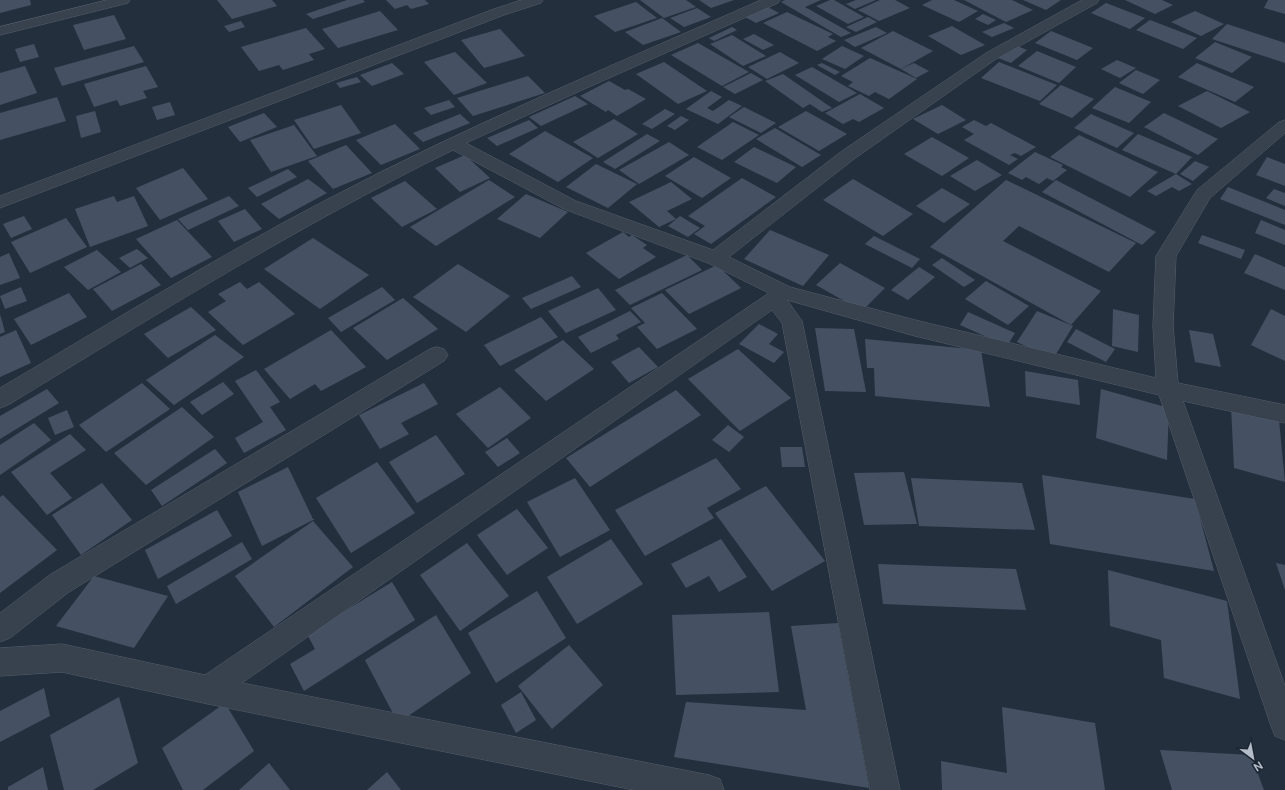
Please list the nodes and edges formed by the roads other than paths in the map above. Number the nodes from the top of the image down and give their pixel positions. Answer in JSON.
{"nodes":[{"id":1,"x":123,"y":0,"type":"edge"},
{"id":2,"x":536,"y":0,"type":"edge"},
{"id":3,"x":773,"y":0,"type":"edge"},
{"id":4,"x":1092,"y":0,"type":"edge"},
{"id":5,"x":0,"y":30,"type":"edge"},
{"id":6,"x":1285,"y":125,"type":"edge"},
{"id":7,"x":453,"y":143,"type":"junction"},
{"id":8,"x":0,"y":202,"type":"edge"},
{"id":9,"x":715,"y":258,"type":"junction"},
{"id":10,"x":779,"y":295,"type":"junction"},
{"id":11,"x":437,"y":355,"type":"dead end"},
{"id":12,"x":1168,"y":389,"type":"junction"},
{"id":13,"x":0,"y":399,"type":"edge"},
{"id":14,"x":1285,"y":414,"type":"edge"},
{"id":15,"x":0,"y":629,"type":"edge"},
{"id":16,"x":0,"y":662,"type":"edge"},
{"id":17,"x":208,"y":690,"type":"junction"},
{"id":18,"x":1285,"y":726,"type":"edge"},
{"id":19,"x":708,"y":790,"type":"edge"},
{"id":20,"x":885,"y":790,"type":"edge"}],
"edges":[{"from":1,"to":5,"type":"street"},
{"from":2,"to":8,"type":"street"},
{"from":3,"to":7,"type":"street"},
{"from":4,"to":9,"type":"street"},
{"from":6,"to":12,"type":"street"},
{"from":7,"to":9,"type":"street"},
{"from":7,"to":13,"type":"street"},
{"from":9,"to":10,"type":"street"},
{"from":10,"to":12,"type":"street"},
{"from":10,"to":17,"type":"street"},
{"from":10,"to":20,"type":"street"},
{"from":11,"to":15,"type":"street"},
{"from":12,"to":14,"type":"street"},
{"from":12,"to":18,"type":"street"},
{"from":16,"to":17,"type":"street"},
{"from":17,"to":19,"type":"street"}]}
